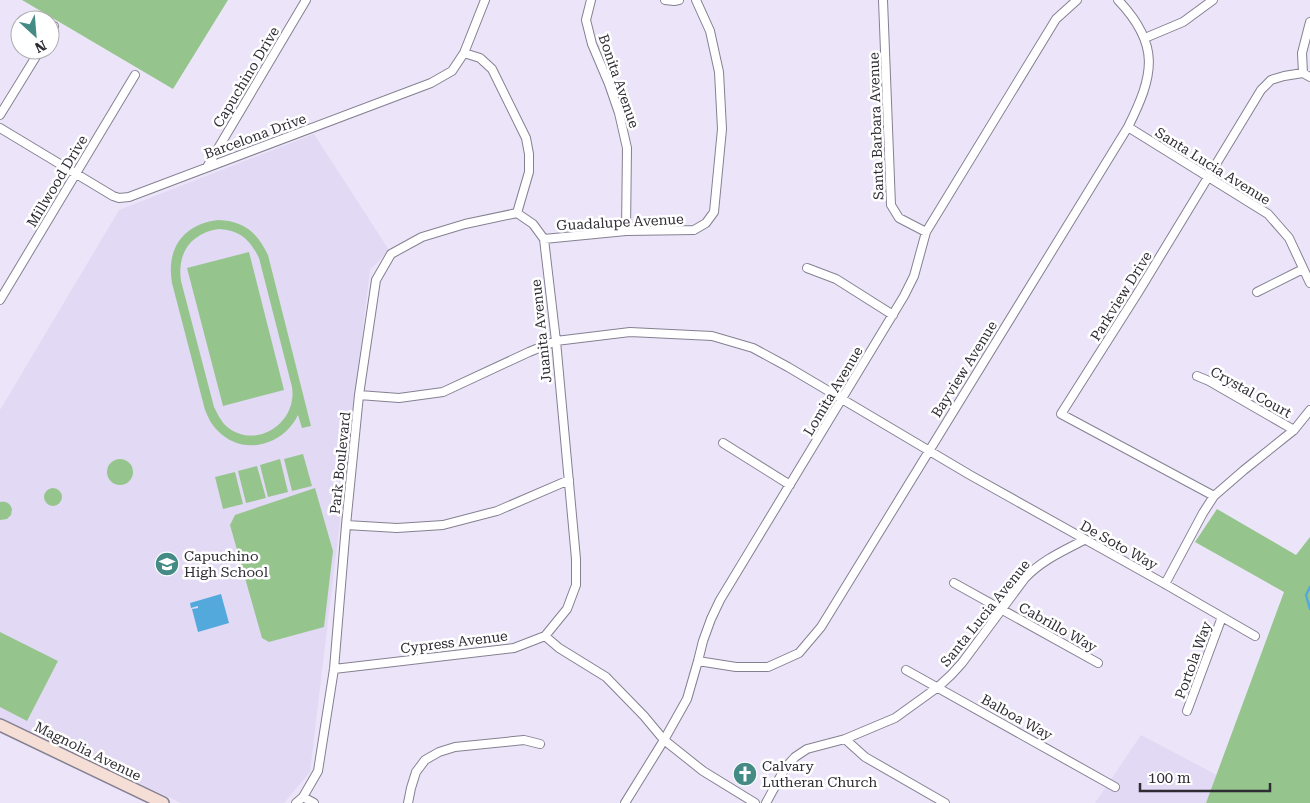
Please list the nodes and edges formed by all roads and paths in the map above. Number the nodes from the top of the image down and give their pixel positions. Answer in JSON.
{"nodes":[{"id":1,"x":306,"y":0,"type":"edge"},
{"id":2,"x":485,"y":0,"type":"edge"},
{"id":3,"x":591,"y":0,"type":"edge"},
{"id":4,"x":665,"y":0,"type":"edge"},
{"id":5,"x":679,"y":0,"type":"edge"},
{"id":6,"x":696,"y":0,"type":"edge"},
{"id":7,"x":883,"y":0,"type":"edge"},
{"id":8,"x":1077,"y":0,"type":"edge"},
{"id":9,"x":1118,"y":0,"type":"edge"},
{"id":10,"x":1213,"y":0,"type":"edge"},
{"id":11,"x":1310,"y":22,"type":"edge"},
{"id":12,"x":1145,"y":38,"type":"junction"},
{"id":13,"x":464,"y":53,"type":"junction"},
{"id":14,"x":34,"y":60,"type":"edge"},
{"id":15,"x":136,"y":75,"type":"dead end"},
{"id":16,"x":1307,"y":75,"type":"edge"},
{"id":17,"x":0,"y":115,"type":"edge"},
{"id":18,"x":1128,"y":127,"type":"junction"},
{"id":19,"x":0,"y":128,"type":"edge"},
{"id":20,"x":207,"y":167,"type":"junction"},
{"id":21,"x":76,"y":173,"type":"junction"},
{"id":22,"x":1209,"y":178,"type":"junction"},
{"id":23,"x":516,"y":213,"type":"junction"},
{"id":24,"x":626,"y":231,"type":"junction"},
{"id":25,"x":926,"y":232,"type":"junction"},
{"id":26,"x":544,"y":239,"type":"junction"},
{"id":27,"x":807,"y":268,"type":"dead end"},
{"id":28,"x":1303,"y":269,"type":"junction"},
{"id":29,"x":1310,"y":283,"type":"edge"},
{"id":30,"x":1257,"y":292,"type":"dead end"},
{"id":31,"x":0,"y":300,"type":"edge"},
{"id":32,"x":893,"y":315,"type":"junction"},
{"id":33,"x":556,"y":341,"type":"junction"},
{"id":34,"x":1196,"y":376,"type":"dead end"},
{"id":35,"x":359,"y":394,"type":"junction"},
{"id":36,"x":843,"y":399,"type":"junction"},
{"id":37,"x":1310,"y":410,"type":"edge"},
{"id":38,"x":1294,"y":430,"type":"junction"},
{"id":39,"x":722,"y":443,"type":"dead end"},
{"id":40,"x":929,"y":451,"type":"junction"},
{"id":41,"x":569,"y":480,"type":"junction"},
{"id":42,"x":790,"y":485,"type":"junction"},
{"id":43,"x":1214,"y":496,"type":"junction"},
{"id":44,"x":346,"y":524,"type":"junction"},
{"id":45,"x":1084,"y":540,"type":"junction"},
{"id":46,"x":954,"y":583,"type":"dead end"},
{"id":47,"x":1165,"y":584,"type":"junction"},
{"id":48,"x":1002,"y":610,"type":"junction"},
{"id":49,"x":1222,"y":617,"type":"junction"},
{"id":50,"x":544,"y":636,"type":"junction"},
{"id":51,"x":1255,"y":636,"type":"dead end"},
{"id":52,"x":698,"y":661,"type":"junction"},
{"id":53,"x":1098,"y":663,"type":"dead end"},
{"id":54,"x":334,"y":669,"type":"junction"},
{"id":55,"x":906,"y":670,"type":"dead end"},
{"id":56,"x":938,"y":687,"type":"junction"},
{"id":57,"x":1187,"y":711,"type":"dead end"},
{"id":58,"x":0,"y":725,"type":"edge"},
{"id":59,"x":846,"y":739,"type":"junction"},
{"id":60,"x":664,"y":740,"type":"junction"},
{"id":61,"x":540,"y":744,"type":"dead end"},
{"id":62,"x":1115,"y":787,"type":"dead end"},
{"id":63,"x":303,"y":797,"type":"junction"},
{"id":64,"x":162,"y":803,"type":"edge"},
{"id":65,"x":296,"y":803,"type":"edge"},
{"id":66,"x":314,"y":803,"type":"edge"},
{"id":67,"x":408,"y":803,"type":"edge"},
{"id":68,"x":625,"y":803,"type":"edge"},
{"id":69,"x":755,"y":803,"type":"edge"},
{"id":70,"x":766,"y":803,"type":"edge"},
{"id":71,"x":945,"y":803,"type":"edge"}],
"edges":[{"from":1,"to":20,"type":"street","name":"Capuchino Drive"},
{"from":2,"to":13,"type":"street","name":"Barcelona Drive"},
{"from":3,"to":24,"type":"street","name":"Bonita Avenue"},
{"from":4,"to":5,"type":"street"},
{"from":6,"to":24,"type":"street","name":"Guadalupe Avenue"},
{"from":7,"to":25,"type":"street","name":"Santa Barbara Avenue"},
{"from":8,"to":25,"type":"street","name":"Lomita Avenue"},
{"from":9,"to":12,"type":"street","name":"Bayview Avenue"},
{"from":10,"to":12,"type":"street"},
{"from":11,"to":16,"type":"street"},
{"from":12,"to":18,"type":"street","name":"Bayview Avenue"},
{"from":13,"to":20,"type":"street","name":"Barcelona Drive"},
{"from":13,"to":23,"type":"street"},
{"from":14,"to":17,"type":"street"},
{"from":15,"to":21,"type":"street","name":"Millwood Drive"},
{"from":16,"to":22,"type":"street","name":"Parkview Drive"},
{"from":18,"to":22,"type":"street","name":"Santa Lucia Avenue"},
{"from":18,"to":40,"type":"street","name":"Bayview Avenue"},
{"from":19,"to":21,"type":"street","name":"Barcelona Drive"},
{"from":20,"to":21,"type":"street","name":"Barcelona Drive"},
{"from":21,"to":31,"type":"street","name":"Millwood Drive"},
{"from":22,"to":28,"type":"street","name":"Santa Lucia Avenue"},
{"from":22,"to":43,"type":"street","name":"Parkview Drive"},
{"from":23,"to":26,"type":"street"},
{"from":23,"to":35,"type":"street","name":"Park Boulevard"},
{"from":24,"to":26,"type":"street","name":"Guadalupe Avenue"},
{"from":25,"to":32,"type":"street","name":"Lomita Avenue"},
{"from":26,"to":33,"type":"street","name":"Juanita Avenue"},
{"from":27,"to":32,"type":"street"},
{"from":28,"to":29,"type":"street","name":"Santa Lucia Avenue"},
{"from":28,"to":30,"type":"street"},
{"from":32,"to":36,"type":"street","name":"Lomita Avenue"},
{"from":33,"to":35,"type":"street","name":"De Soto Way"},
{"from":33,"to":36,"type":"street","name":"De Soto Way"},
{"from":33,"to":41,"type":"street","name":"Juanita Avenue"},
{"from":34,"to":38,"type":"street","name":"Crystal Court"},
{"from":35,"to":44,"type":"street","name":"Park Boulevard"},
{"from":36,"to":40,"type":"street","name":"De Soto Way"},
{"from":36,"to":42,"type":"street","name":"Lomita Avenue"},
{"from":37,"to":38,"type":"street"},
{"from":38,"to":43,"type":"street"},
{"from":39,"to":42,"type":"street"},
{"from":40,"to":45,"type":"street","name":"De Soto Way"},
{"from":40,"to":52,"type":"street","name":"Bayview Avenue"},
{"from":41,"to":44,"type":"street"},
{"from":41,"to":50,"type":"street","name":"Juanita Avenue"},
{"from":42,"to":52,"type":"street","name":"Lomita Avenue"},
{"from":43,"to":47,"type":"street"},
{"from":44,"to":54,"type":"street","name":"Park Boulevard"},
{"from":45,"to":47,"type":"street","name":"De Soto Way"},
{"from":45,"to":48,"type":"street","name":"Santa Lucia Avenue"},
{"from":46,"to":48,"type":"street","name":"Cabrillo Way"},
{"from":47,"to":49,"type":"street","name":"De Soto Way"},
{"from":48,"to":53,"type":"street","name":"Cabrillo Way"},
{"from":48,"to":56,"type":"street","name":"Santa Lucia Avenue"},
{"from":49,"to":51,"type":"street","name":"De Soto Way"},
{"from":49,"to":57,"type":"street","name":"Portola Way"},
{"from":50,"to":54,"type":"street","name":"Cypress Avenue"},
{"from":50,"to":60,"type":"street"},
{"from":52,"to":60,"type":"street","name":"Lomita Avenue"},
{"from":54,"to":63,"type":"street","name":"Park Boulevard"},
{"from":55,"to":56,"type":"street","name":"Balboa Way"},
{"from":56,"to":59,"type":"street","name":"Santa Lucia Avenue"},
{"from":56,"to":62,"type":"street","name":"Balboa Way"},
{"from":58,"to":64,"type":"main road","name":"Magnolia Avenue"},
{"from":59,"to":70,"type":"street","name":"Santa Lucia Avenue"},
{"from":59,"to":71,"type":"street"},
{"from":60,"to":68,"type":"street","name":"Lomita Avenue"},
{"from":60,"to":69,"type":"street"},
{"from":61,"to":67,"type":"street"},
{"from":63,"to":65,"type":"street","name":"Park Boulevard"},
{"from":63,"to":66,"type":"street"}]}
